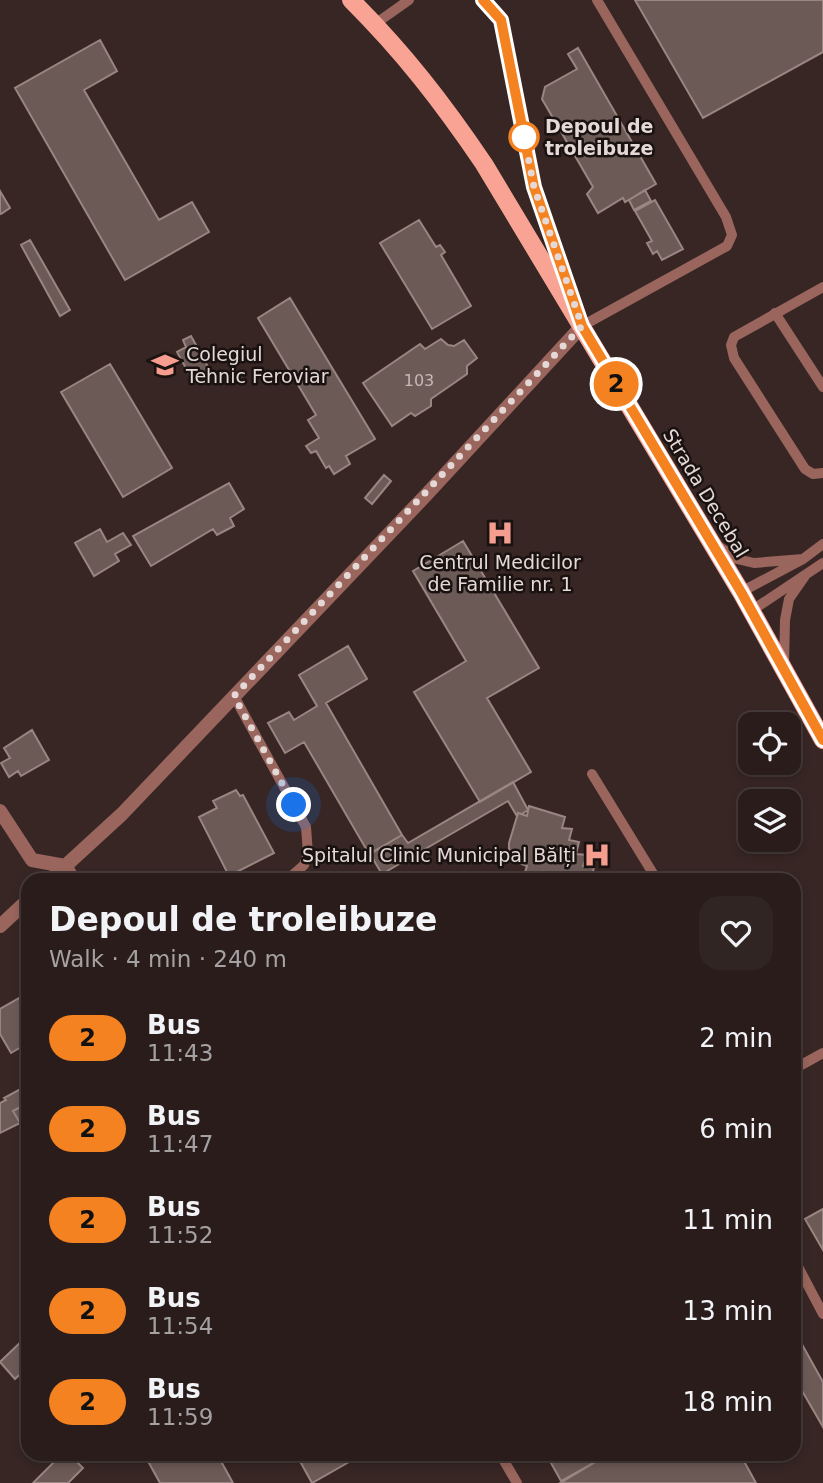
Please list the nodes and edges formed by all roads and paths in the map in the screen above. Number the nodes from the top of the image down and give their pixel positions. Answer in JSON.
{"nodes":[{"id":1,"x":351,"y":0,"type":"edge"},
{"id":2,"x":409,"y":0,"type":"edge"},
{"id":3,"x":483,"y":0,"type":"edge"},
{"id":4,"x":597,"y":0,"type":"edge"},
{"id":5,"x":375,"y":24,"type":"junction"},
{"id":6,"x":823,"y":287,"type":"edge"},
{"id":7,"x":775,"y":313,"type":"junction"},
{"id":8,"x":582,"y":326,"type":"junction"},
{"id":9,"x":823,"y":387,"type":"edge"},
{"id":10,"x":823,"y":473,"type":"edge"},
{"id":11,"x":710,"y":541,"type":"junction"},
{"id":12,"x":823,"y":544,"type":"edge"},
{"id":13,"x":803,"y":559,"type":"junction"},
{"id":14,"x":823,"y":563,"type":"edge"},
{"id":15,"x":805,"y":576,"type":"junction"},
{"id":16,"x":741,"y":592,"type":"junction"},
{"id":17,"x":751,"y":611,"type":"junction"},
{"id":18,"x":784,"y":670,"type":"junction"},
{"id":19,"x":234,"y":696,"type":"junction"},
{"id":20,"x":823,"y":740,"type":"edge"},
{"id":21,"x":592,"y":774,"type":"dead end"},
{"id":22,"x":0,"y":811,"type":"edge"},
{"id":23,"x":65,"y":866,"type":"junction"},
{"id":24,"x":58,"y":873,"type":"edge"},
{"id":25,"x":70,"y":873,"type":"edge"},
{"id":26,"x":295,"y":873,"type":"edge"},
{"id":27,"x":653,"y":873,"type":"edge"},
{"id":28,"x":21,"y":906,"type":"edge"},
{"id":29,"x":0,"y":926,"type":"edge"},
{"id":30,"x":823,"y":1053,"type":"edge"},
{"id":31,"x":801,"y":1065,"type":"edge"},
{"id":32,"x":801,"y":1272,"type":"edge"},
{"id":33,"x":823,"y":1314,"type":"edge"},
{"id":34,"x":504,"y":1461,"type":"edge"},
{"id":35,"x":517,"y":1483,"type":"edge"}],
"edges":[{"from":1,"to":5,"type":"main road","name":"Strada Decebal"},
{"from":2,"to":5,"type":"lane"},
{"from":3,"to":8,"type":"lane"},
{"from":4,"to":8,"type":"lane"},
{"from":5,"to":8,"type":"main road","name":"Strada Decebal"},
{"from":6,"to":7,"type":"lane"},
{"from":7,"to":9,"type":"lane"},
{"from":7,"to":10,"type":"lane"},
{"from":8,"to":11,"type":"main road","name":"Strada Decebal"},
{"from":8,"to":19,"type":"street"},
{"from":11,"to":13,"type":"lane"},
{"from":11,"to":16,"type":"main road","name":"Strada Decebal"},
{"from":12,"to":13,"type":"lane"},
{"from":13,"to":16,"type":"lane"},
{"from":14,"to":15,"type":"lane"},
{"from":15,"to":17,"type":"lane"},
{"from":15,"to":18,"type":"lane"},
{"from":16,"to":17,"type":"main road","name":"Strada Decebal"},
{"from":17,"to":18,"type":"main road","name":"Strada Decebal"},
{"from":18,"to":20,"type":"main road","name":"Strada Decebal"},
{"from":19,"to":23,"type":"street"},
{"from":19,"to":26,"type":"lane"},
{"from":21,"to":27,"type":"lane"},
{"from":22,"to":23,"type":"street"},
{"from":23,"to":24,"type":"street"},
{"from":23,"to":25,"type":"street"},
{"from":28,"to":29,"type":"street"},
{"from":30,"to":31,"type":"lane"},
{"from":32,"to":33,"type":"lane"},
{"from":34,"to":35,"type":"lane"}]}
